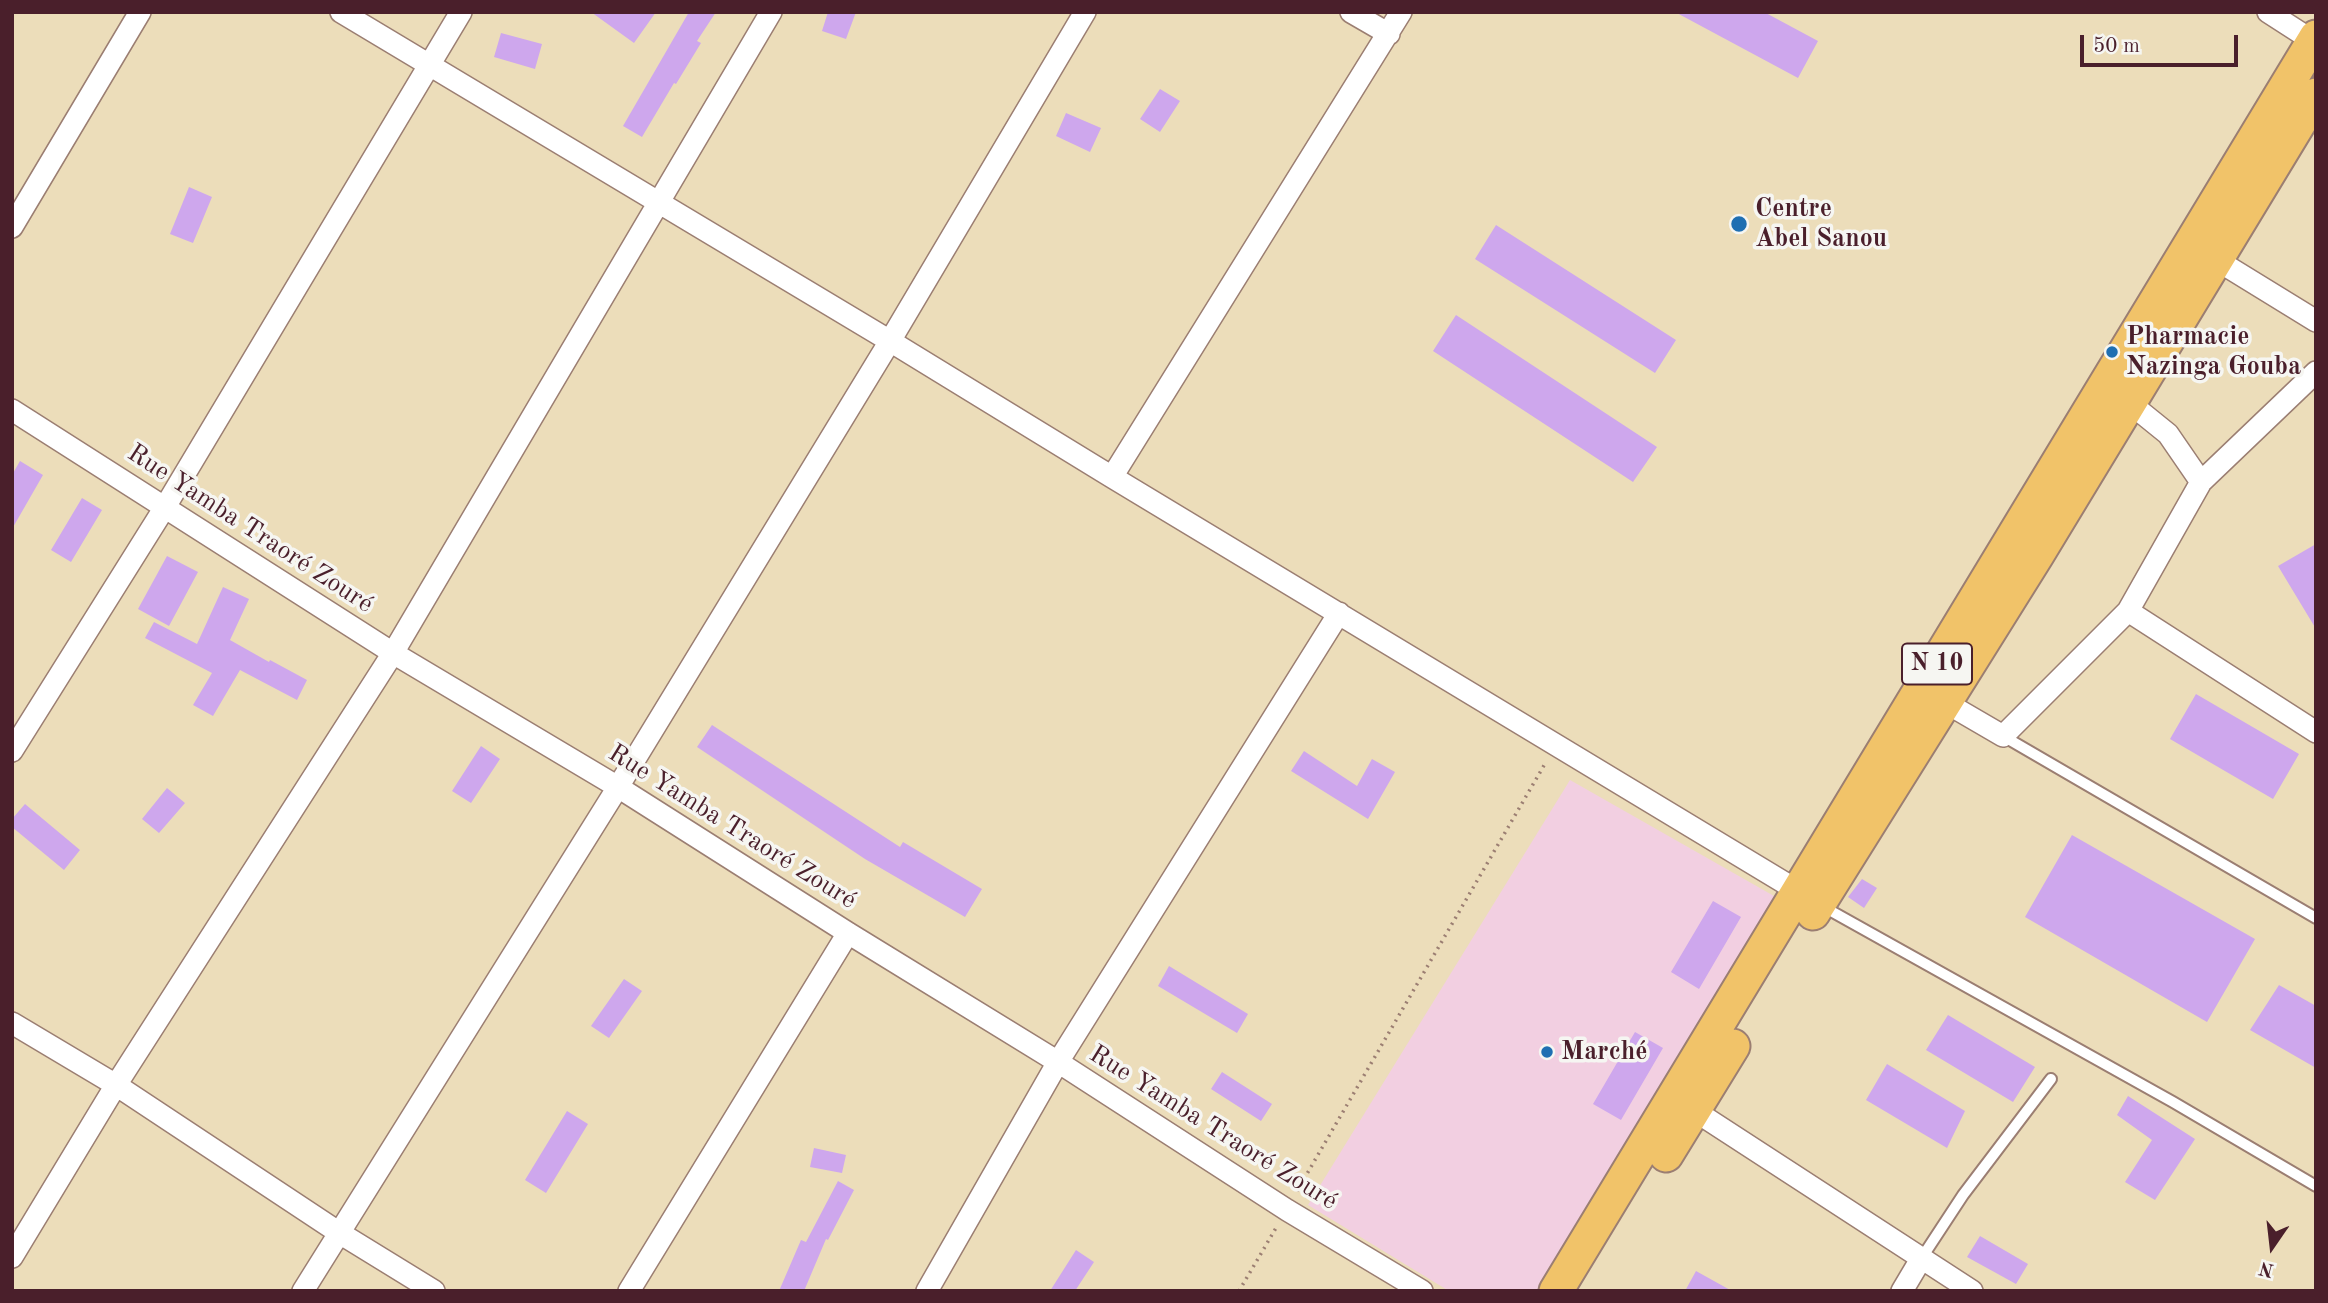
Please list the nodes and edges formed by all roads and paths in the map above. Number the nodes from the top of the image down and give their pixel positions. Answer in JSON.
{"nodes":[{"id":1,"x":140,"y":12,"type":"edge"},
{"id":2,"x":341,"y":12,"type":"edge"},
{"id":3,"x":461,"y":12,"type":"edge"},
{"id":4,"x":771,"y":12,"type":"edge"},
{"id":5,"x":1085,"y":12,"type":"edge"},
{"id":6,"x":1351,"y":12,"type":"edge"},
{"id":7,"x":1401,"y":12,"type":"edge"},
{"id":8,"x":2268,"y":12,"type":"edge"},
{"id":9,"x":1389,"y":34,"type":"junction"},
{"id":10,"x":2314,"y":39,"type":"edge"},
{"id":11,"x":429,"y":66,"type":"junction"},
{"id":12,"x":2316,"y":94,"type":"edge"},
{"id":13,"x":659,"y":202,"type":"junction"},
{"id":14,"x":12,"y":227,"type":"edge"},
{"id":15,"x":2203,"y":251,"type":"junction"},
{"id":16,"x":2316,"y":321,"type":"edge"},
{"id":17,"x":890,"y":341,"type":"junction"},
{"id":18,"x":2316,"y":372,"type":"edge"},
{"id":19,"x":2118,"y":394,"type":"junction"},
{"id":20,"x":12,"y":410,"type":"edge"},
{"id":21,"x":1112,"y":477,"type":"junction"},
{"id":22,"x":2201,"y":482,"type":"junction"},
{"id":23,"x":165,"y":507,"type":"junction"},
{"id":24,"x":2128,"y":611,"type":"junction"},
{"id":25,"x":1339,"y":613,"type":"junction"},
{"id":26,"x":393,"y":653,"type":"junction"},
{"id":27,"x":1933,"y":695,"type":"junction"},
{"id":28,"x":2316,"y":732,"type":"edge"},
{"id":29,"x":2003,"y":736,"type":"junction"},
{"id":30,"x":1556,"y":745,"type":"junction"},
{"id":31,"x":12,"y":751,"type":"edge"},
{"id":32,"x":618,"y":787,"type":"junction"},
{"id":33,"x":1809,"y":898,"type":"junction"},
{"id":34,"x":2316,"y":918,"type":"edge"},
{"id":35,"x":848,"y":933,"type":"junction"},
{"id":36,"x":12,"y":1023,"type":"edge"},
{"id":37,"x":1058,"y":1062,"type":"junction"},
{"id":38,"x":2051,"y":1079,"type":"dead end"},
{"id":39,"x":116,"y":1085,"type":"junction"},
{"id":40,"x":1695,"y":1111,"type":"junction"},
{"id":41,"x":2316,"y":1186,"type":"edge"},
{"id":42,"x":1287,"y":1210,"type":"junction"},
{"id":43,"x":338,"y":1232,"type":"junction"},
{"id":44,"x":12,"y":1257,"type":"edge"},
{"id":45,"x":1921,"y":1259,"type":"junction"},
{"id":46,"x":303,"y":1291,"type":"edge"},
{"id":47,"x":434,"y":1291,"type":"edge"},
{"id":48,"x":629,"y":1291,"type":"edge"},
{"id":49,"x":927,"y":1291,"type":"edge"},
{"id":50,"x":1239,"y":1291,"type":"edge"},
{"id":51,"x":1422,"y":1291,"type":"edge"},
{"id":52,"x":1556,"y":1291,"type":"edge"},
{"id":53,"x":1581,"y":1291,"type":"edge"},
{"id":54,"x":1902,"y":1291,"type":"edge"},
{"id":55,"x":1972,"y":1291,"type":"edge"}],
"edges":[{"from":1,"to":14,"type":"street"},
{"from":2,"to":11,"type":"street"},
{"from":3,"to":11,"type":"street"},
{"from":4,"to":13,"type":"street"},
{"from":5,"to":17,"type":"street"},
{"from":6,"to":9,"type":"street"},
{"from":7,"to":9,"type":"street"},
{"from":8,"to":10,"type":"street"},
{"from":9,"to":21,"type":"street"},
{"from":10,"to":15,"type":"main road","number":"N 10"},
{"from":11,"to":13,"type":"street"},
{"from":11,"to":23,"type":"street"},
{"from":12,"to":15,"type":"main road","number":"N 10"},
{"from":13,"to":17,"type":"street"},
{"from":13,"to":26,"type":"street"},
{"from":15,"to":16,"type":"street"},
{"from":15,"to":19,"type":"main road","number":"N 10"},
{"from":17,"to":21,"type":"street"},
{"from":17,"to":32,"type":"street"},
{"from":18,"to":22,"type":"street"},
{"from":19,"to":22,"type":"street"},
{"from":19,"to":27,"type":"main road","number":"N 10"},
{"from":20,"to":23,"type":"street","name":"Rue Yamba Traoré Zouré"},
{"from":21,"to":25,"type":"street"},
{"from":22,"to":24,"type":"street"},
{"from":23,"to":26,"type":"street","name":"Rue Yamba Traoré Zouré"},
{"from":23,"to":31,"type":"street"},
{"from":24,"to":28,"type":"street"},
{"from":24,"to":29,"type":"street"},
{"from":25,"to":30,"type":"street"},
{"from":25,"to":37,"type":"street"},
{"from":26,"to":32,"type":"street","name":"Rue Yamba Traoré Zouré"},
{"from":26,"to":39,"type":"street"},
{"from":27,"to":29,"type":"street"},
{"from":27,"to":33,"type":"main road","number":"N 10"},
{"from":29,"to":34,"type":"lane"},
{"from":30,"to":33,"type":"street"},
{"from":30,"to":42,"type":"path"},
{"from":32,"to":35,"type":"street","name":"Rue Yamba Traoré Zouré"},
{"from":32,"to":43,"type":"street"},
{"from":33,"to":40,"type":"main road","number":"N 10"},
{"from":33,"to":41,"type":"lane"},
{"from":33,"to":52,"type":"main road","number":"N 10"},
{"from":35,"to":37,"type":"street","name":"Rue Yamba Traoré Zouré"},
{"from":35,"to":48,"type":"street"},
{"from":36,"to":39,"type":"street"},
{"from":37,"to":42,"type":"street","name":"Rue Yamba Traoré Zouré"},
{"from":37,"to":49,"type":"street"},
{"from":38,"to":45,"type":"lane"},
{"from":39,"to":43,"type":"street"},
{"from":39,"to":44,"type":"street"},
{"from":40,"to":45,"type":"street"},
{"from":40,"to":53,"type":"main road","number":"N 10"},
{"from":42,"to":50,"type":"path"},
{"from":42,"to":51,"type":"street","name":"Rue Yamba Traoré Zouré"},
{"from":43,"to":46,"type":"street"},
{"from":43,"to":47,"type":"street"},
{"from":45,"to":54,"type":"street"},
{"from":45,"to":55,"type":"street"}]}
